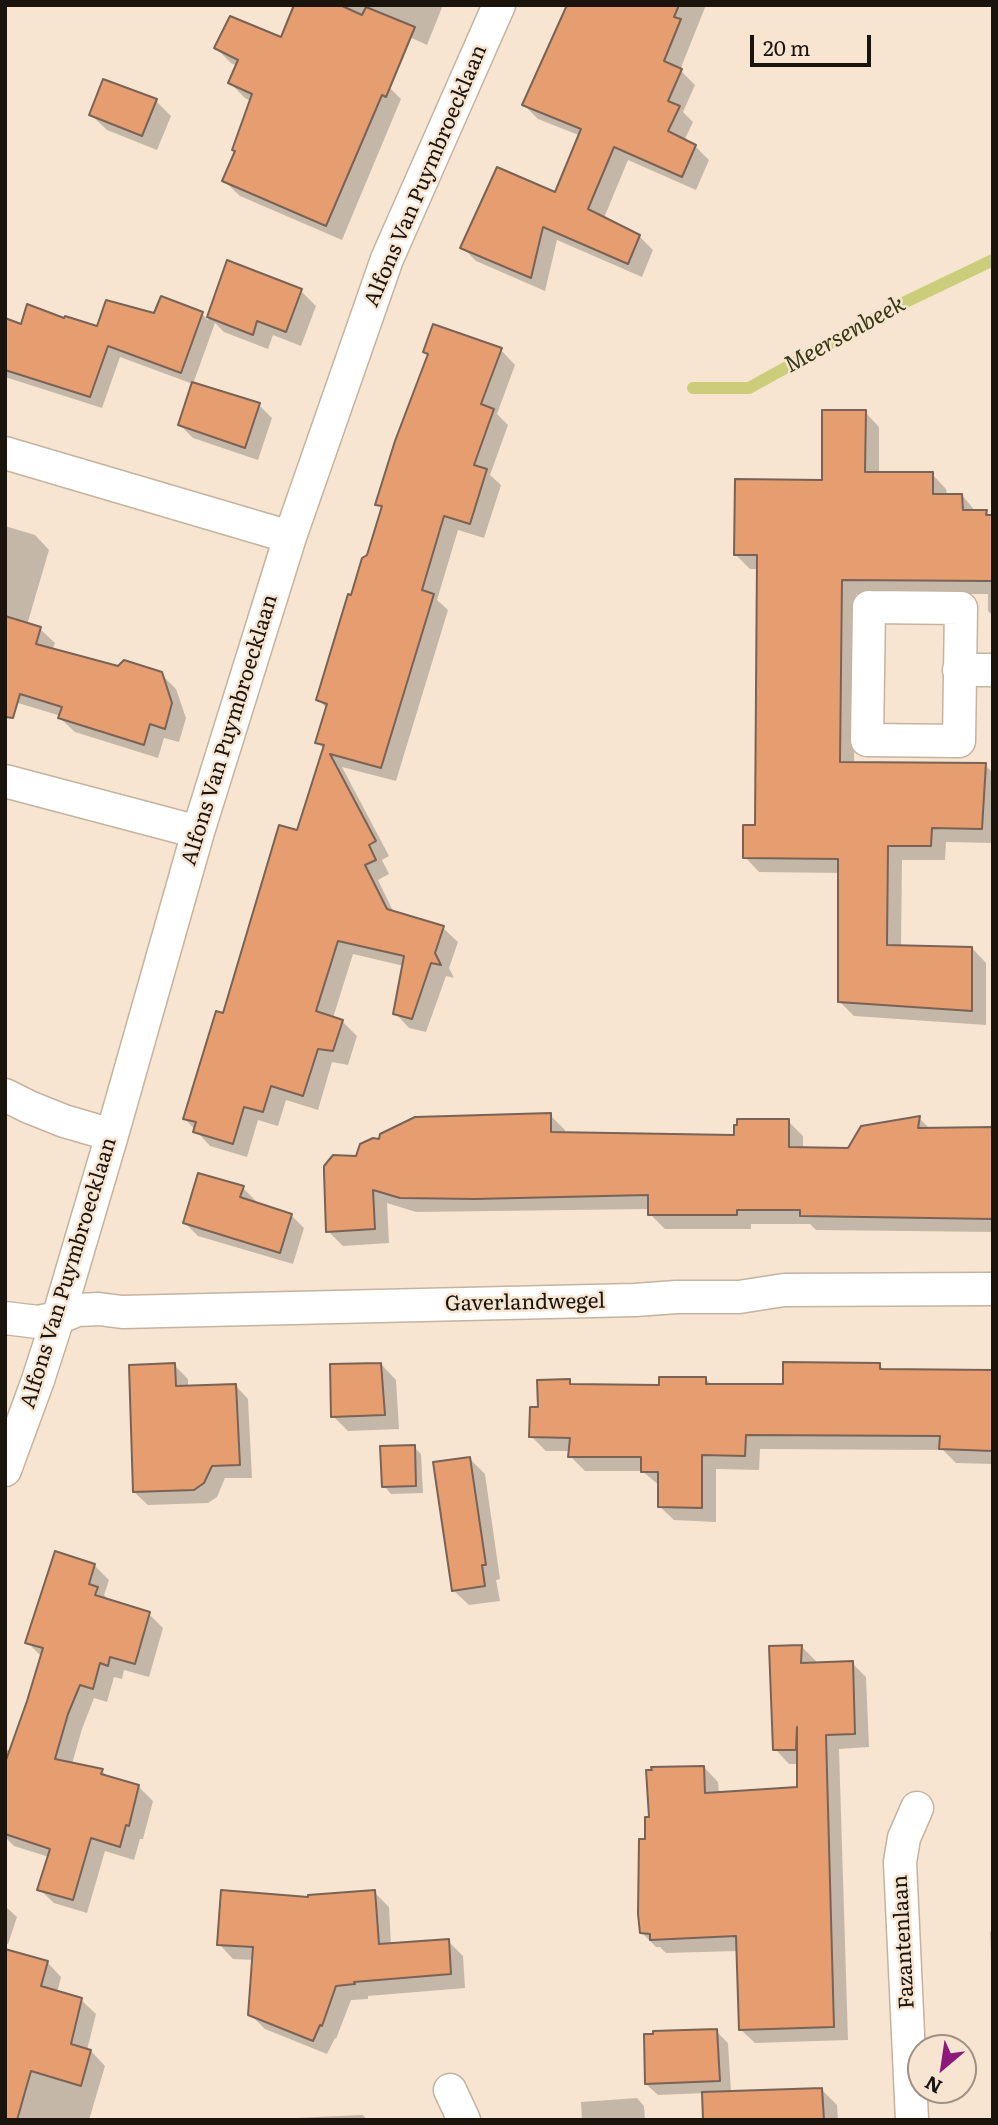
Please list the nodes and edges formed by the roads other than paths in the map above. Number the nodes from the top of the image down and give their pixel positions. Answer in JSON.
{"nodes":[{"id":1,"x":499,"y":5,"type":"edge"},
{"id":2,"x":5,"y":453,"type":"edge"},
{"id":3,"x":290,"y":537,"type":"junction"},
{"id":4,"x":959,"y":670,"type":"junction"},
{"id":5,"x":993,"y":670,"type":"edge"},
{"id":6,"x":5,"y":781,"type":"edge"},
{"id":7,"x":198,"y":832,"type":"junction"},
{"id":8,"x":5,"y":1095,"type":"edge"},
{"id":9,"x":112,"y":1135,"type":"junction"},
{"id":10,"x":993,"y":1289,"type":"edge"},
{"id":11,"x":5,"y":1318,"type":"edge"},
{"id":12,"x":58,"y":1318,"type":"junction"},
{"id":13,"x":5,"y":1470,"type":"edge"},
{"id":14,"x":917,"y":1808,"type":"dead end"},
{"id":15,"x":450,"y":2090,"type":"dead end"},
{"id":16,"x":464,"y":2120,"type":"edge"},
{"id":17,"x":912,"y":2120,"type":"edge"}],
"edges":[{"from":1,"to":3,"type":"street","name":"Alfons Van Puymbroecklaan"},
{"from":2,"to":3,"type":"street"},
{"from":3,"to":7,"type":"street","name":"Alfons Van Puymbroecklaan"},
{"from":4,"to":4,"type":"street"},
{"from":4,"to":5,"type":"street"},
{"from":6,"to":7,"type":"street"},
{"from":7,"to":9,"type":"street","name":"Alfons Van Puymbroecklaan"},
{"from":8,"to":9,"type":"street"},
{"from":9,"to":12,"type":"street","name":"Alfons Van Puymbroecklaan"},
{"from":10,"to":12,"type":"street","name":"Gaverlandwegel"},
{"from":11,"to":12,"type":"street","name":"Gaverlandwegel"},
{"from":12,"to":13,"type":"street","name":"Alfons Van Puymbroecklaan"},
{"from":14,"to":17,"type":"street","name":"Fazantenlaan"},
{"from":15,"to":16,"type":"street"}]}
